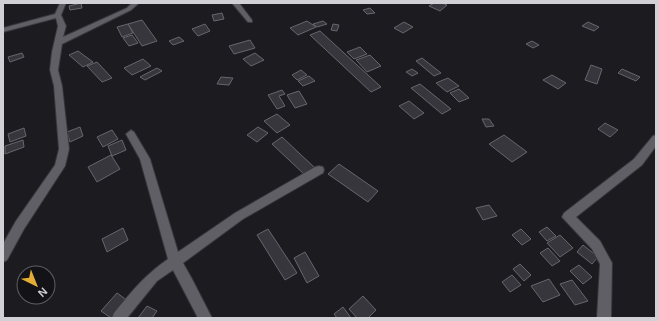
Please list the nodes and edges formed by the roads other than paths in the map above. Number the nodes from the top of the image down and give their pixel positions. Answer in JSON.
{"nodes":[{"id":1,"x":63,"y":3,"type":"edge"},
{"id":2,"x":136,"y":3,"type":"edge"},
{"id":3,"x":235,"y":3,"type":"edge"},
{"id":4,"x":58,"y":15,"type":"junction"},
{"id":5,"x":250,"y":22,"type":"dead end"},
{"id":6,"x":3,"y":30,"type":"edge"},
{"id":7,"x":59,"y":42,"type":"junction"},
{"id":8,"x":131,"y":134,"type":"dead end"},
{"id":9,"x":656,"y":139,"type":"edge"},
{"id":10,"x":319,"y":170,"type":"dead end"},
{"id":11,"x":3,"y":256,"type":"edge"},
{"id":12,"x":175,"y":261,"type":"junction"},
{"id":13,"x":119,"y":318,"type":"edge"},
{"id":14,"x":205,"y":318,"type":"edge"},
{"id":15,"x":604,"y":318,"type":"edge"}],
"edges":[{"from":1,"to":4,"type":"street"},
{"from":2,"to":7,"type":"street"},
{"from":3,"to":5,"type":"street"},
{"from":4,"to":6,"type":"street"},
{"from":4,"to":7,"type":"street"},
{"from":7,"to":11,"type":"street"},
{"from":8,"to":12,"type":"street"},
{"from":9,"to":15,"type":"street"},
{"from":10,"to":12,"type":"street"},
{"from":12,"to":13,"type":"street"},
{"from":12,"to":14,"type":"street"}]}
